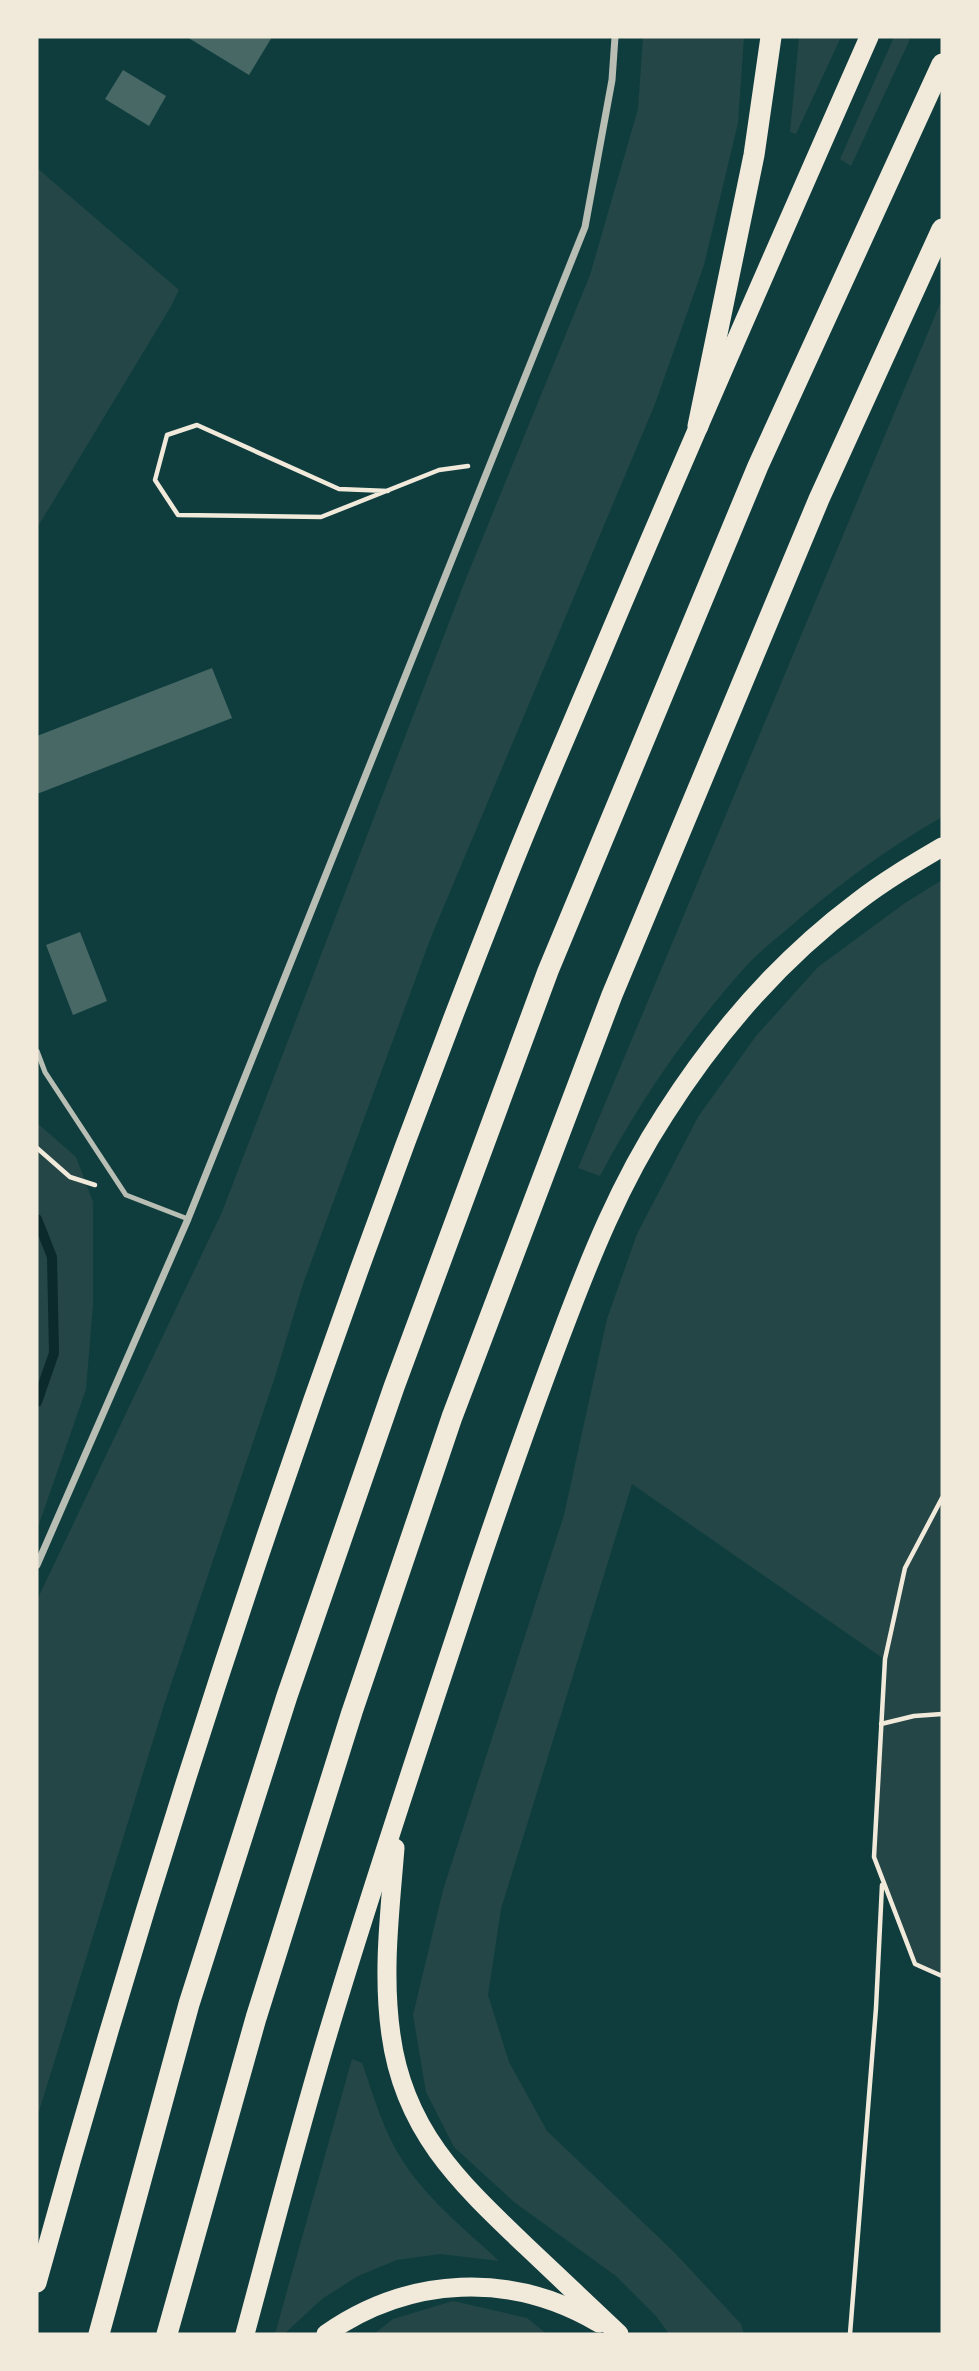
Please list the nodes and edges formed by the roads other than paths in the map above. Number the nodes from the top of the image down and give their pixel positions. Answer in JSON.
{"nodes":[{"id":1,"x":615,"y":37,"type":"edge"},
{"id":2,"x":771,"y":37,"type":"edge"},
{"id":3,"x":869,"y":37,"type":"edge"},
{"id":4,"x":942,"y":64,"type":"edge"},
{"id":5,"x":942,"y":229,"type":"edge"},
{"id":6,"x":698,"y":426,"type":"junction"},
{"id":7,"x":942,"y":847,"type":"edge"},
{"id":8,"x":37,"y":1051,"type":"edge"},
{"id":9,"x":188,"y":1219,"type":"junction"},
{"id":10,"x":37,"y":1565,"type":"edge"},
{"id":11,"x":397,"y":1816,"type":"junction"},
{"id":12,"x":37,"y":2283,"type":"edge"},
{"id":13,"x":99,"y":2334,"type":"edge"},
{"id":14,"x":167,"y":2334,"type":"edge"},
{"id":15,"x":245,"y":2334,"type":"edge"},
{"id":16,"x":326,"y":2334,"type":"edge"},
{"id":17,"x":618,"y":2334,"type":"edge"}],
"edges":[{"from":1,"to":9,"type":"street"},
{"from":2,"to":6,"type":"highway"},
{"from":3,"to":6,"type":"highway"},
{"from":4,"to":13,"type":"highway"},
{"from":5,"to":14,"type":"highway"},
{"from":6,"to":12,"type":"highway"},
{"from":7,"to":11,"type":"highway"},
{"from":8,"to":9,"type":"lane"},
{"from":9,"to":10,"type":"street"},
{"from":11,"to":15,"type":"highway"},
{"from":11,"to":17,"type":"highway"},
{"from":16,"to":17,"type":"highway"}]}
